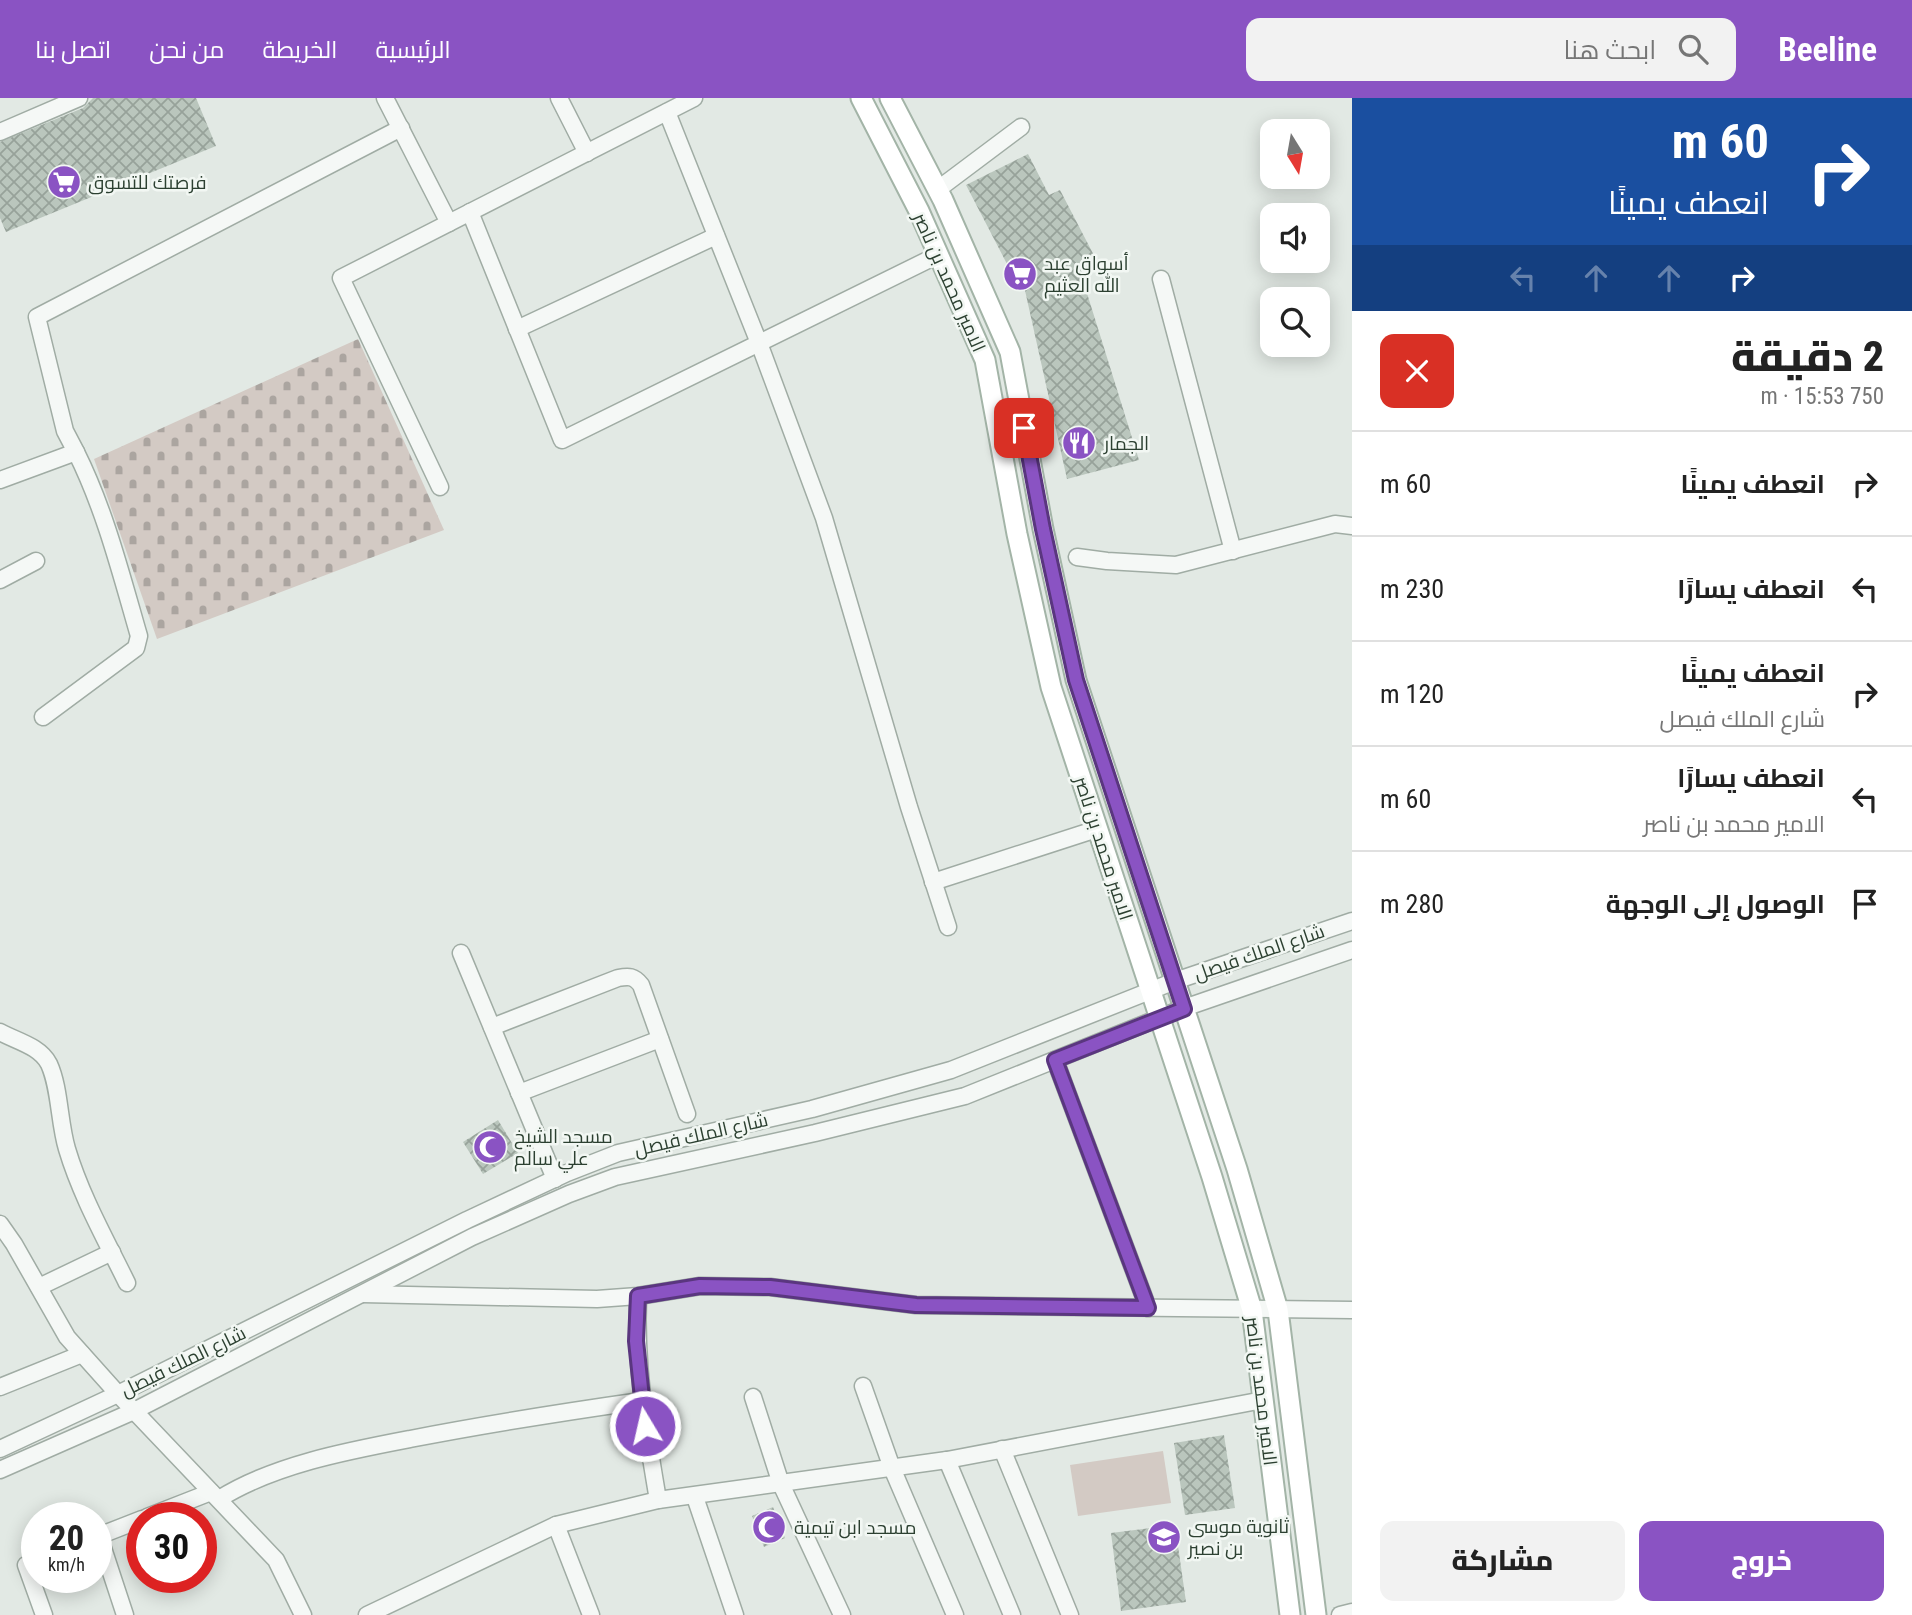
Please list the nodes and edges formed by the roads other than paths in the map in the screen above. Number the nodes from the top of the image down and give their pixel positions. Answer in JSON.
{"nodes":[{"id":1,"x":79,"y":98,"type":"edge"},
{"id":2,"x":385,"y":98,"type":"edge"},
{"id":3,"x":559,"y":98,"type":"edge"},
{"id":4,"x":694,"y":98,"type":"edge"},
{"id":5,"x":861,"y":98,"type":"edge"},
{"id":6,"x":890,"y":98,"type":"edge"},
{"id":7,"x":667,"y":112,"type":"junction"},
{"id":8,"x":1021,"y":127,"type":"dead end"},
{"id":9,"x":401,"y":128,"type":"junction"},
{"id":10,"x":0,"y":132,"type":"edge"},
{"id":11,"x":587,"y":153,"type":"junction"},
{"id":12,"x":937,"y":190,"type":"junction"},
{"id":13,"x":470,"y":212,"type":"junction"},
{"id":14,"x":449,"y":223,"type":"junction"},
{"id":15,"x":716,"y":236,"type":"junction"},
{"id":16,"x":938,"y":254,"type":"junction"},
{"id":17,"x":1161,"y":279,"type":"dead end"},
{"id":18,"x":517,"y":329,"type":"junction"},
{"id":19,"x":759,"y":343,"type":"junction"},
{"id":20,"x":76,"y":452,"type":"junction"},
{"id":21,"x":0,"y":480,"type":"edge"},
{"id":22,"x":440,"y":487,"type":"dead end"},
{"id":23,"x":1352,"y":526,"type":"edge"},
{"id":24,"x":1233,"y":551,"type":"junction"},
{"id":25,"x":1077,"y":557,"type":"dead end"},
{"id":26,"x":36,"y":561,"type":"dead end"},
{"id":27,"x":0,"y":580,"type":"edge"},
{"id":28,"x":43,"y":717,"type":"dead end"},
{"id":29,"x":1097,"y":829,"type":"junction"},
{"id":30,"x":933,"y":883,"type":"junction"},
{"id":31,"x":1352,"y":921,"type":"edge"},
{"id":32,"x":948,"y":927,"type":"dead end"},
{"id":33,"x":1352,"y":950,"type":"edge"},
{"id":34,"x":461,"y":953,"type":"dead end"},
{"id":35,"x":1175,"y":981,"type":"junction"},
{"id":36,"x":1151,"y":990,"type":"junction"},
{"id":37,"x":1184,"y":1009,"type":"junction"},
{"id":38,"x":1160,"y":1018,"type":"junction"},
{"id":39,"x":492,"y":1027,"type":"junction"},
{"id":40,"x":0,"y":1031,"type":"edge"},
{"id":41,"x":660,"y":1039,"type":"junction"},
{"id":42,"x":1055,"y":1060,"type":"junction"},
{"id":43,"x":519,"y":1093,"type":"junction"},
{"id":44,"x":687,"y":1114,"type":"dead end"},
{"id":45,"x":555,"y":1179,"type":"junction"},
{"id":46,"x":0,"y":1224,"type":"edge"},
{"id":47,"x":111,"y":1252,"type":"junction"},
{"id":48,"x":127,"y":1283,"type":"dead end"},
{"id":49,"x":39,"y":1287,"type":"junction"},
{"id":50,"x":360,"y":1294,"type":"junction"},
{"id":51,"x":638,"y":1296,"type":"junction"},
{"id":52,"x":1148,"y":1308,"type":"junction"},
{"id":53,"x":1252,"y":1310,"type":"junction"},
{"id":54,"x":1278,"y":1310,"type":"junction"},
{"id":55,"x":1352,"y":1310,"type":"edge"},
{"id":56,"x":82,"y":1354,"type":"junction"},
{"id":57,"x":863,"y":1386,"type":"dead end"},
{"id":58,"x":0,"y":1387,"type":"edge"},
{"id":59,"x":118,"y":1394,"type":"junction"},
{"id":60,"x":753,"y":1396,"type":"dead end"},
{"id":61,"x":1263,"y":1399,"type":"junction"},
{"id":62,"x":641,"y":1401,"type":"junction"},
{"id":63,"x":134,"y":1411,"type":"junction"},
{"id":64,"x":0,"y":1449,"type":"edge"},
{"id":65,"x":1003,"y":1449,"type":"junction"},
{"id":66,"x":947,"y":1460,"type":"junction"},
{"id":67,"x":892,"y":1468,"type":"junction"},
{"id":68,"x":0,"y":1470,"type":"edge"},
{"id":69,"x":781,"y":1484,"type":"junction"},
{"id":70,"x":215,"y":1496,"type":"junction"},
{"id":71,"x":695,"y":1497,"type":"junction"},
{"id":72,"x":658,"y":1500,"type":"junction"},
{"id":73,"x":196,"y":1502,"type":"edge"},
{"id":74,"x":556,"y":1525,"type":"junction"},
{"id":75,"x":112,"y":1579,"type":"edge"},
{"id":76,"x":35,"y":1593,"type":"edge"},
{"id":77,"x":1352,"y":1612,"type":"edge"},
{"id":78,"x":42,"y":1615,"type":"edge"},
{"id":79,"x":125,"y":1615,"type":"edge"},
{"id":80,"x":303,"y":1615,"type":"edge"},
{"id":81,"x":367,"y":1615,"type":"edge"},
{"id":82,"x":591,"y":1615,"type":"edge"},
{"id":83,"x":734,"y":1615,"type":"edge"},
{"id":84,"x":842,"y":1615,"type":"edge"},
{"id":85,"x":955,"y":1615,"type":"edge"},
{"id":86,"x":1012,"y":1615,"type":"edge"},
{"id":87,"x":1070,"y":1615,"type":"edge"},
{"id":88,"x":1290,"y":1615,"type":"edge"},
{"id":89,"x":1316,"y":1615,"type":"edge"},
{"id":90,"x":1340,"y":1615,"type":"edge"}],
"edges":[{"from":1,"to":10,"type":"street"},
{"from":2,"to":9,"type":"street"},
{"from":3,"to":11,"type":"street"},
{"from":4,"to":7,"type":"street"},
{"from":5,"to":16,"type":"main road","name":"الامير محمد بن ناصر"},
{"from":6,"to":12,"type":"main road","name":"الامير محمد بن ناصر"},
{"from":7,"to":11,"type":"street"},
{"from":7,"to":15,"type":"street"},
{"from":8,"to":12,"type":"street"},
{"from":9,"to":14,"type":"street"},
{"from":9,"to":20,"type":"street"},
{"from":11,"to":13,"type":"street"},
{"from":12,"to":35,"type":"main road","name":"الامير محمد بن ناصر"},
{"from":13,"to":14,"type":"street"},
{"from":13,"to":18,"type":"street"},
{"from":14,"to":22,"type":"street"},
{"from":15,"to":18,"type":"street"},
{"from":15,"to":19,"type":"street"},
{"from":16,"to":19,"type":"street"},
{"from":16,"to":29,"type":"main road","name":"الامير محمد بن ناصر"},
{"from":17,"to":24,"type":"street"},
{"from":18,"to":19,"type":"street"},
{"from":19,"to":30,"type":"street"},
{"from":20,"to":21,"type":"street"},
{"from":20,"to":28,"type":"street"},
{"from":23,"to":24,"type":"street"},
{"from":24,"to":25,"type":"street"},
{"from":26,"to":27,"type":"street"},
{"from":29,"to":30,"type":"street"},
{"from":29,"to":36,"type":"main road","name":"الامير محمد بن ناصر"},
{"from":30,"to":32,"type":"street"},
{"from":31,"to":35,"type":"street","name":"شارع الملك فيصل"},
{"from":33,"to":37,"type":"street","name":"شارع الملك فيصل"},
{"from":34,"to":39,"type":"street"},
{"from":35,"to":36,"type":"street","name":"شارع الملك فيصل"},
{"from":35,"to":37,"type":"main road","name":"الامير محمد بن ناصر"},
{"from":36,"to":38,"type":"main road","name":"الامير محمد بن ناصر"},
{"from":36,"to":45,"type":"street","name":"شارع الملك فيصل"},
{"from":37,"to":38,"type":"street","name":"شارع الملك فيصل"},
{"from":37,"to":54,"type":"main road","name":"الامير محمد بن ناصر"},
{"from":38,"to":42,"type":"street","name":"شارع الملك فيصل"},
{"from":38,"to":53,"type":"main road","name":"الامير محمد بن ناصر"},
{"from":39,"to":41,"type":"street"},
{"from":39,"to":43,"type":"street"},
{"from":40,"to":47,"type":"street"},
{"from":41,"to":43,"type":"street"},
{"from":41,"to":44,"type":"street"},
{"from":42,"to":50,"type":"street","name":"شارع الملك فيصل"},
{"from":42,"to":52,"type":"street"},
{"from":43,"to":45,"type":"street"},
{"from":45,"to":59,"type":"street","name":"شارع الملك فيصل"},
{"from":46,"to":49,"type":"street"},
{"from":47,"to":48,"type":"street"},
{"from":47,"to":49,"type":"street"},
{"from":49,"to":56,"type":"street"},
{"from":50,"to":51,"type":"street"},
{"from":50,"to":63,"type":"street","name":"شارع الملك فيصل"},
{"from":51,"to":52,"type":"street"},
{"from":51,"to":62,"type":"street"},
{"from":52,"to":53,"type":"street"},
{"from":53,"to":54,"type":"street"},
{"from":53,"to":61,"type":"main road","name":"الامير محمد بن ناصر"},
{"from":54,"to":55,"type":"street"},
{"from":54,"to":89,"type":"main road","name":"الامير محمد بن ناصر"},
{"from":56,"to":58,"type":"street"},
{"from":56,"to":59,"type":"street"},
{"from":57,"to":67,"type":"street"},
{"from":59,"to":63,"type":"street"},
{"from":59,"to":64,"type":"street","name":"شارع الملك فيصل"},
{"from":60,"to":69,"type":"street"},
{"from":61,"to":65,"type":"street"},
{"from":61,"to":88,"type":"main road","name":"الامير محمد بن ناصر"},
{"from":62,"to":70,"type":"street"},
{"from":62,"to":72,"type":"street"},
{"from":63,"to":68,"type":"street","name":"شارع الملك فيصل"},
{"from":63,"to":70,"type":"street"},
{"from":65,"to":66,"type":"street"},
{"from":65,"to":87,"type":"street"},
{"from":66,"to":67,"type":"street"},
{"from":66,"to":86,"type":"street"},
{"from":67,"to":69,"type":"street"},
{"from":67,"to":85,"type":"street"},
{"from":69,"to":71,"type":"street"},
{"from":69,"to":84,"type":"street"},
{"from":70,"to":73,"type":"street"},
{"from":70,"to":80,"type":"street"},
{"from":71,"to":72,"type":"street"},
{"from":71,"to":83,"type":"street"},
{"from":72,"to":74,"type":"street"},
{"from":74,"to":81,"type":"street"},
{"from":74,"to":82,"type":"street"},
{"from":75,"to":79,"type":"street"},
{"from":76,"to":78,"type":"street"},
{"from":77,"to":90,"type":"street"}]}
